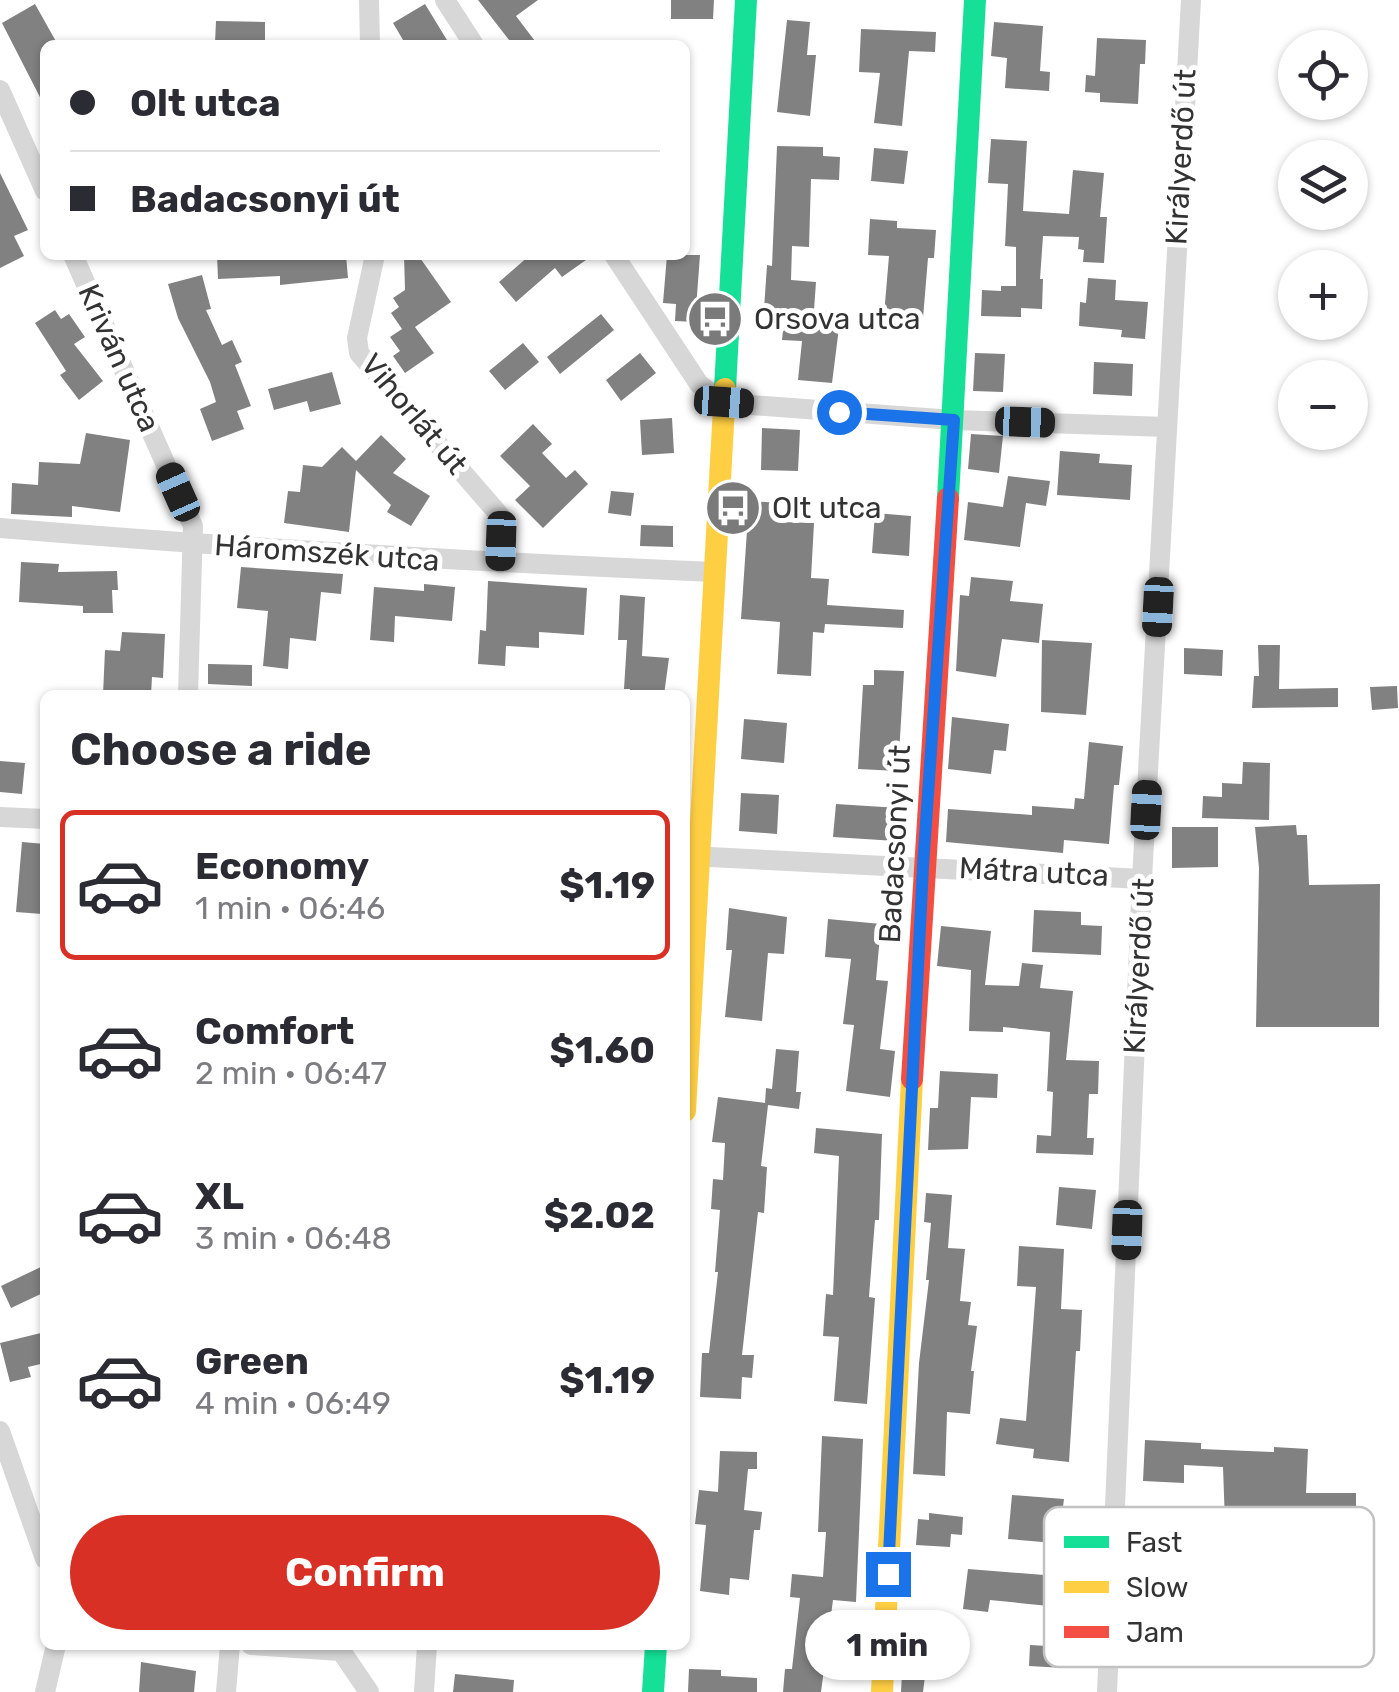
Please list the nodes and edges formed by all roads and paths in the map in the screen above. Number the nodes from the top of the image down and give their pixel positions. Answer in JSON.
{"nodes":[{"id":1,"x":369,"y":0,"type":"edge"},
{"id":2,"x":444,"y":0,"type":"edge"},
{"id":3,"x":746,"y":0,"type":"edge"},
{"id":4,"x":975,"y":0,"type":"edge"},
{"id":5,"x":1191,"y":0,"type":"edge"},
{"id":6,"x":370,"y":40,"type":"edge"},
{"id":7,"x":471,"y":40,"type":"edge"},
{"id":8,"x":0,"y":90,"type":"edge"},
{"id":9,"x":40,"y":180,"type":"edge"},
{"id":10,"x":75,"y":260,"type":"edge"},
{"id":11,"x":373,"y":260,"type":"edge"},
{"id":12,"x":617,"y":260,"type":"edge"},
{"id":13,"x":724,"y":402,"type":"junction"},
{"id":14,"x":954,"y":420,"type":"junction"},
{"id":15,"x":1168,"y":427,"type":"junction"},
{"id":16,"x":0,"y":528,"type":"edge"},
{"id":17,"x":194,"y":544,"type":"junction"},
{"id":18,"x":500,"y":564,"type":"junction"},
{"id":19,"x":714,"y":572,"type":"junction"},
{"id":20,"x":188,"y":690,"type":"edge"},
{"id":21,"x":0,"y":817,"type":"edge"},
{"id":22,"x":40,"y":819,"type":"edge"},
{"id":23,"x":692,"y":856,"type":"edge"},
{"id":24,"x":923,"y":866,"type":"junction"},
{"id":25,"x":1142,"y":878,"type":"junction"},
{"id":26,"x":690,"y":929,"type":"edge"},
{"id":27,"x":0,"y":1431,"type":"edge"},
{"id":28,"x":1115,"y":1507,"type":"edge"},
{"id":29,"x":40,"y":1544,"type":"edge"},
{"id":30,"x":55,"y":1650,"type":"edge"},
{"id":31,"x":230,"y":1650,"type":"edge"},
{"id":32,"x":339,"y":1650,"type":"edge"},
{"id":33,"x":427,"y":1650,"type":"edge"},
{"id":34,"x":656,"y":1650,"type":"edge"},
{"id":35,"x":1108,"y":1667,"type":"edge"},
{"id":36,"x":44,"y":1692,"type":"edge"},
{"id":37,"x":226,"y":1692,"type":"edge"},
{"id":38,"x":369,"y":1692,"type":"edge"},
{"id":39,"x":424,"y":1692,"type":"edge"},
{"id":40,"x":653,"y":1692,"type":"edge"},
{"id":41,"x":882,"y":1692,"type":"edge"},
{"id":42,"x":1107,"y":1692,"type":"edge"}],
"edges":[{"from":1,"to":6,"type":"street"},
{"from":2,"to":7,"type":"street"},
{"from":3,"to":13,"type":"street"},
{"from":4,"to":14,"type":"street","name":"Badacsonyi út"},
{"from":5,"to":15,"type":"street","name":"Királyerdő út"},
{"from":8,"to":9,"type":"street"},
{"from":10,"to":17,"type":"street","name":"Kriván utca"},
{"from":11,"to":18,"type":"street","name":"Vihorlát út"},
{"from":12,"to":13,"type":"street"},
{"from":13,"to":14,"type":"street"},
{"from":13,"to":19,"type":"street"},
{"from":14,"to":15,"type":"street"},
{"from":14,"to":24,"type":"street","name":"Badacsonyi út"},
{"from":15,"to":25,"type":"street","name":"Királyerdő út"},
{"from":16,"to":17,"type":"street","name":"Háromszék utca"},
{"from":17,"to":18,"type":"street","name":"Háromszék utca"},
{"from":17,"to":20,"type":"street","name":"Kriván utca"},
{"from":18,"to":19,"type":"street","name":"Háromszék utca"},
{"from":19,"to":23,"type":"street"},
{"from":21,"to":22,"type":"street"},
{"from":23,"to":24,"type":"street","name":"Mátra utca"},
{"from":23,"to":26,"type":"street"},
{"from":24,"to":25,"type":"street","name":"Mátra utca"},
{"from":24,"to":41,"type":"street","name":"Badacsonyi út"},
{"from":25,"to":28,"type":"street","name":"Királyerdő út"},
{"from":27,"to":29,"type":"street"},
{"from":30,"to":36,"type":"street"},
{"from":31,"to":37,"type":"street"},
{"from":32,"to":38,"type":"street"},
{"from":33,"to":39,"type":"street"},
{"from":34,"to":40,"type":"street"},
{"from":35,"to":42,"type":"street","name":"Királyerdő út"}]}
